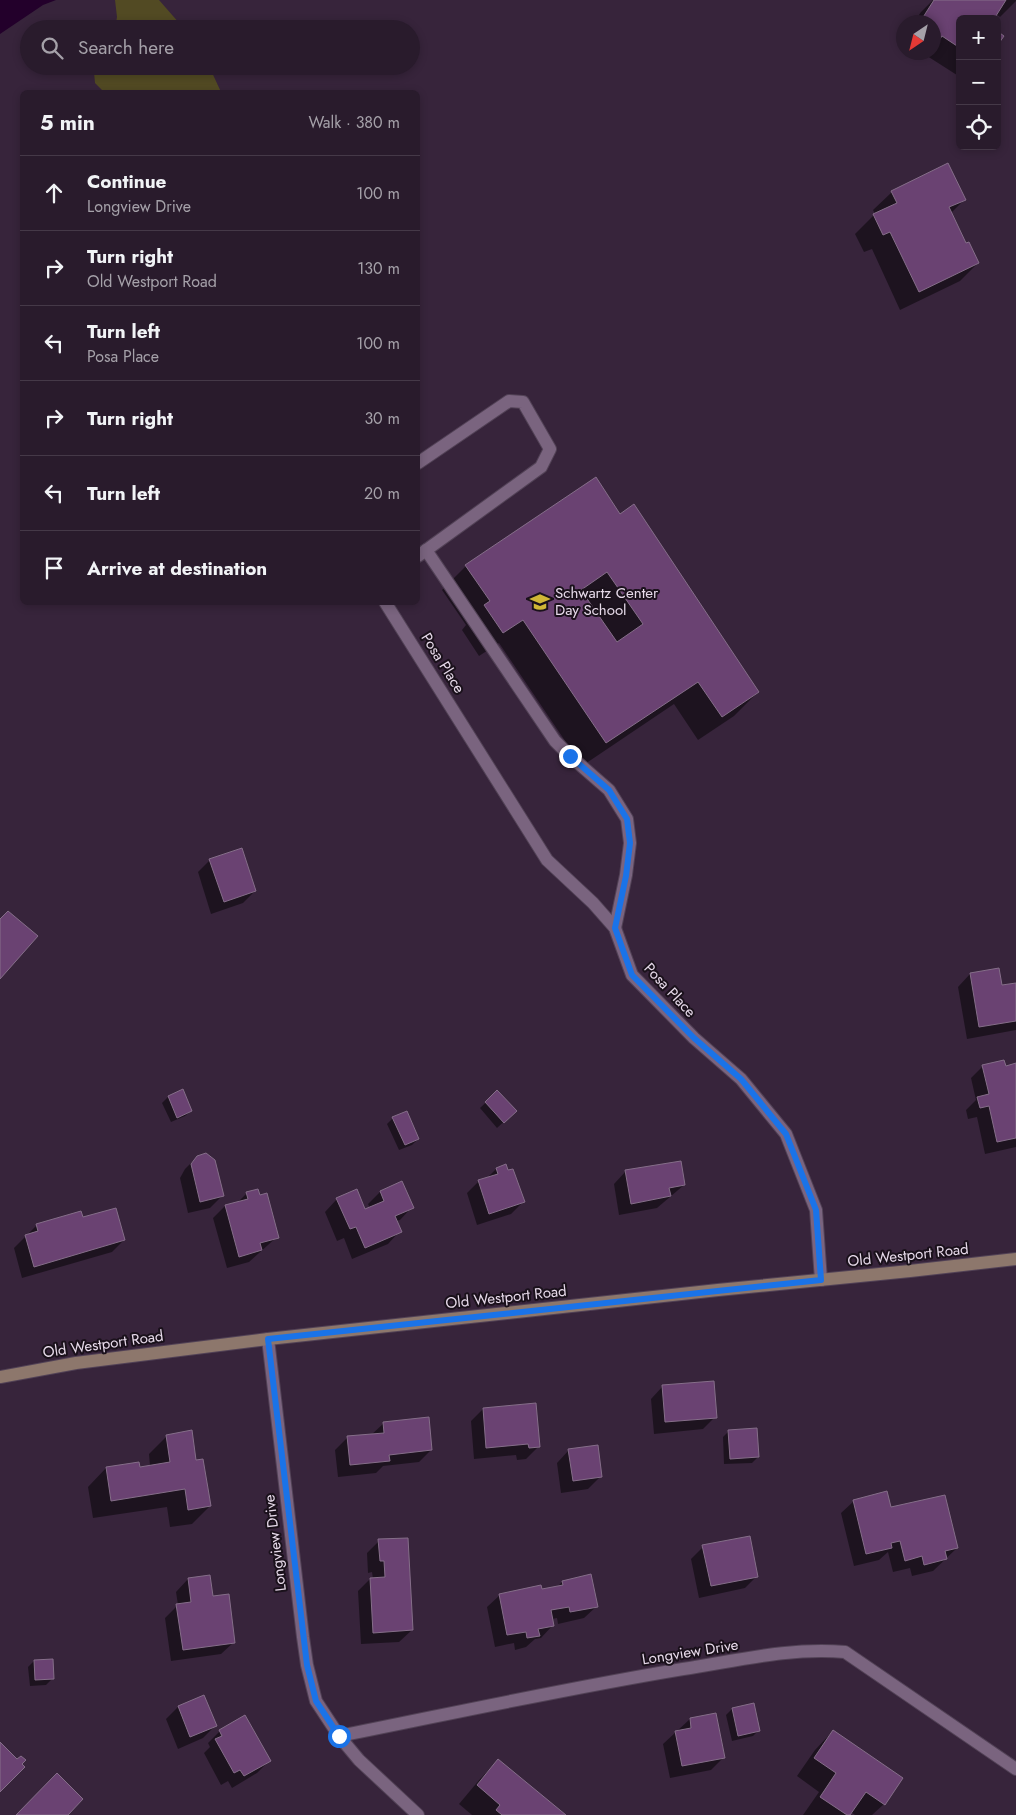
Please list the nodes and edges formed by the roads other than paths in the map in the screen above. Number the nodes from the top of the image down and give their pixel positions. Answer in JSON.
{"nodes":[{"id":1,"x":420,"y":462,"type":"edge"},
{"id":2,"x":422,"y":553,"type":"edge"},
{"id":3,"x":388,"y":605,"type":"edge"},
{"id":4,"x":615,"y":928,"type":"junction"},
{"id":5,"x":1016,"y":1259,"type":"edge"},
{"id":6,"x":821,"y":1280,"type":"junction"},
{"id":7,"x":268,"y":1339,"type":"junction"},
{"id":8,"x":0,"y":1377,"type":"edge"},
{"id":9,"x":339,"y":1736,"type":"junction"},
{"id":10,"x":1016,"y":1768,"type":"edge"},
{"id":11,"x":418,"y":1815,"type":"edge"}],
"edges":[{"from":1,"to":2,"type":"street"},
{"from":2,"to":4,"type":"street"},
{"from":3,"to":4,"type":"street","name":"Posa Place"},
{"from":4,"to":6,"type":"street","name":"Posa Place"},
{"from":5,"to":6,"type":"main road","name":"Old Westport Road"},
{"from":6,"to":7,"type":"main road","name":"Old Westport Road"},
{"from":7,"to":8,"type":"main road","name":"Old Westport Road"},
{"from":7,"to":9,"type":"street","name":"Longview Drive"},
{"from":9,"to":10,"type":"street","name":"Longview Drive"},
{"from":9,"to":11,"type":"street","name":"Longview Drive"}]}
